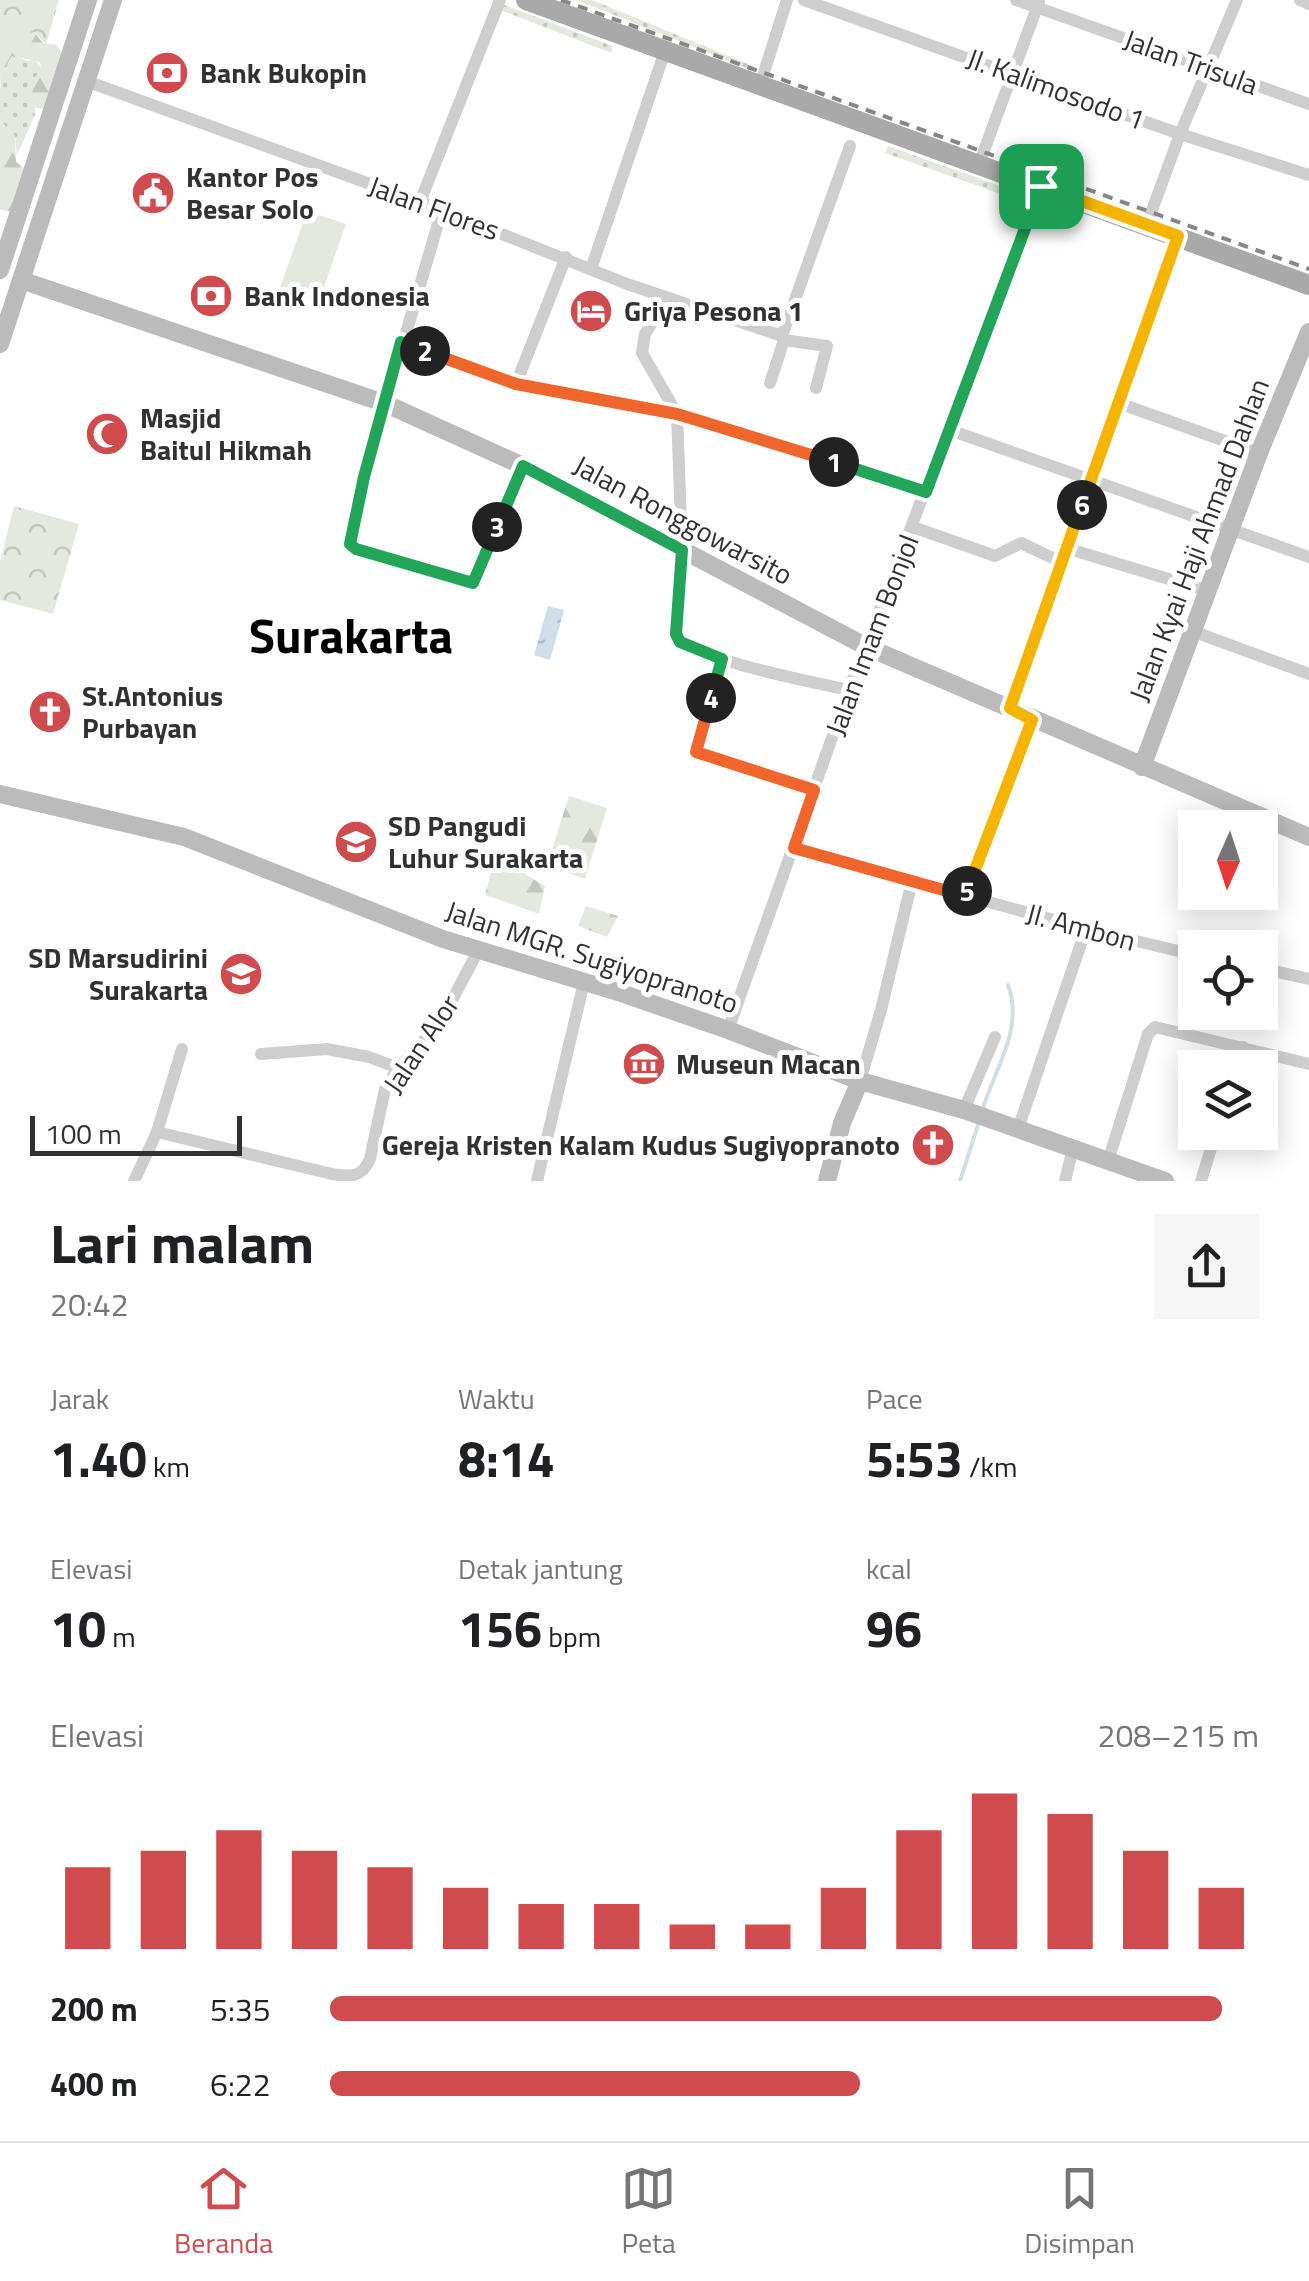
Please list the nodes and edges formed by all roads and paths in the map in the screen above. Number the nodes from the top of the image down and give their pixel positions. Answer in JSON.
{"nodes":[{"id":1,"x":88,"y":0,"type":"edge"},
{"id":2,"x":113,"y":0,"type":"edge"},
{"id":3,"x":500,"y":0,"type":"edge"},
{"id":4,"x":526,"y":0,"type":"edge"},
{"id":5,"x":788,"y":0,"type":"edge"},
{"id":6,"x":804,"y":0,"type":"edge"},
{"id":7,"x":1016,"y":0,"type":"edge"},
{"id":8,"x":1237,"y":0,"type":"edge"},
{"id":9,"x":1300,"y":0,"type":"edge"},
{"id":10,"x":1039,"y":4,"type":"edge"},
{"id":11,"x":1309,"y":4,"type":"edge"},
{"id":12,"x":665,"y":51,"type":"junction"},
{"id":13,"x":1208,"y":68,"type":"junction"},
{"id":14,"x":1013,"y":72,"type":"junction"},
{"id":15,"x":86,"y":81,"type":"junction"},
{"id":16,"x":760,"y":85,"type":"junction"},
{"id":17,"x":1309,"y":104,"type":"edge"},
{"id":18,"x":1180,"y":134,"type":"junction"},
{"id":19,"x":850,"y":146,"type":"dead end"},
{"id":20,"x":979,"y":164,"type":"junction"},
{"id":21,"x":1309,"y":175,"type":"edge"},
{"id":22,"x":1041,"y":186,"type":"junction"},
{"id":23,"x":420,"y":202,"type":"junction"},
{"id":24,"x":442,"y":210,"type":"junction"},
{"id":25,"x":1147,"y":224,"type":"junction"},
{"id":26,"x":1178,"y":236,"type":"junction"},
{"id":27,"x":566,"y":258,"type":"junction"},
{"id":28,"x":591,"y":268,"type":"junction"},
{"id":29,"x":0,"y":270,"type":"edge"},
{"id":30,"x":21,"y":280,"type":"junction"},
{"id":31,"x":1309,"y":286,"type":"edge"},
{"id":32,"x":667,"y":298,"type":"junction"},
{"id":33,"x":1309,"y":332,"type":"edge"},
{"id":34,"x":783,"y":338,"type":"junction"},
{"id":35,"x":401,"y":342,"type":"junction"},
{"id":36,"x":0,"y":344,"type":"edge"},
{"id":37,"x":770,"y":383,"type":"dead end"},
{"id":38,"x":516,"y":384,"type":"junction"},
{"id":39,"x":816,"y":388,"type":"dead end"},
{"id":40,"x":384,"y":403,"type":"junction"},
{"id":41,"x":1120,"y":404,"type":"junction"},
{"id":42,"x":677,"y":414,"type":"junction"},
{"id":43,"x":950,"y":430,"type":"junction"},
{"id":44,"x":1259,"y":454,"type":"junction"},
{"id":45,"x":523,"y":466,"type":"junction"},
{"id":46,"x":1092,"y":481,"type":"junction"},
{"id":47,"x":926,"y":492,"type":"junction"},
{"id":48,"x":913,"y":527,"type":"junction"},
{"id":49,"x":1230,"y":531,"type":"junction"},
{"id":50,"x":682,"y":550,"type":"junction"},
{"id":51,"x":1063,"y":555,"type":"junction"},
{"id":52,"x":1309,"y":557,"type":"edge"},
{"id":53,"x":1208,"y":591,"type":"junction"},
{"id":54,"x":1192,"y":631,"type":"junction"},
{"id":55,"x":867,"y":647,"type":"junction"},
{"id":56,"x":722,"y":659,"type":"junction"},
{"id":57,"x":1309,"y":674,"type":"edge"},
{"id":58,"x":849,"y":690,"type":"junction"},
{"id":59,"x":1010,"y":708,"type":"junction"},
{"id":60,"x":1032,"y":720,"type":"junction"},
{"id":61,"x":1142,"y":768,"type":"junction"},
{"id":62,"x":814,"y":790,"type":"junction"},
{"id":63,"x":0,"y":794,"type":"edge"},
{"id":64,"x":1309,"y":837,"type":"edge"},
{"id":65,"x":794,"y":848,"type":"junction"},
{"id":66,"x":912,"y":881,"type":"junction"},
{"id":67,"x":955,"y":893,"type":"junction"},
{"id":68,"x":1086,"y":930,"type":"junction"},
{"id":69,"x":478,"y":951,"type":"junction"},
{"id":70,"x":1178,"y":952,"type":"edge"},
{"id":71,"x":1278,"y":972,"type":"edge"},
{"id":72,"x":1309,"y":978,"type":"edge"},
{"id":73,"x":584,"y":982,"type":"junction"},
{"id":74,"x":728,"y":1030,"type":"junction"},
{"id":75,"x":995,"y":1038,"type":"dead end"},
{"id":76,"x":1243,"y":1047,"type":"junction"},
{"id":77,"x":182,"y":1049,"type":"dead end"},
{"id":78,"x":1242,"y":1050,"type":"edge"},
{"id":79,"x":261,"y":1054,"type":"dead end"},
{"id":80,"x":1309,"y":1064,"type":"edge"},
{"id":81,"x":398,"y":1068,"type":"junction"},
{"id":82,"x":860,"y":1081,"type":"junction"},
{"id":83,"x":971,"y":1112,"type":"junction"},
{"id":84,"x":1018,"y":1129,"type":"junction"},
{"id":85,"x":157,"y":1132,"type":"junction"},
{"id":86,"x":1073,"y":1148,"type":"junction"},
{"id":87,"x":1210,"y":1150,"type":"edge"},
{"id":88,"x":1108,"y":1161,"type":"junction"},
{"id":89,"x":134,"y":1181,"type":"edge"},
{"id":90,"x":537,"y":1181,"type":"edge"},
{"id":91,"x":827,"y":1181,"type":"edge"},
{"id":92,"x":1065,"y":1181,"type":"edge"},
{"id":93,"x":1165,"y":1181,"type":"edge"},
{"id":94,"x":1201,"y":1181,"type":"edge"}],
"edges":[{"from":1,"to":29,"type":"main road"},
{"from":2,"to":15,"type":"main road"},
{"from":3,"to":23,"type":"street"},
{"from":4,"to":12,"type":"main road"},
{"from":5,"to":16,"type":"street"},
{"from":6,"to":14,"type":"street","name":"Jl. Kalimosodo 1"},
{"from":7,"to":10,"type":"street","name":"Jalan Trisula"},
{"from":8,"to":13,"type":"street"},
{"from":9,"to":11,"type":"street"},
{"from":10,"to":13,"type":"street","name":"Jalan Trisula"},
{"from":10,"to":14,"type":"street"},
{"from":12,"to":16,"type":"main road"},
{"from":12,"to":28,"type":"street"},
{"from":13,"to":17,"type":"street","name":"Jalan Trisula"},
{"from":13,"to":18,"type":"street"},
{"from":14,"to":18,"type":"street","name":"Jl. Kalimosodo 1"},
{"from":14,"to":20,"type":"street"},
{"from":15,"to":23,"type":"street","name":"Jalan Flores"},
{"from":15,"to":30,"type":"main road"},
{"from":16,"to":20,"type":"main road"},
{"from":18,"to":21,"type":"street","name":"Jl. Kalimosodo 1"},
{"from":18,"to":25,"type":"street"},
{"from":19,"to":34,"type":"street"},
{"from":20,"to":22,"type":"main road"},
{"from":22,"to":25,"type":"main road"},
{"from":22,"to":43,"type":"street","name":"Jalan Imam Bonjol"},
{"from":23,"to":24,"type":"street","name":"Jalan Flores"},
{"from":24,"to":27,"type":"street","name":"Jalan Flores"},
{"from":24,"to":35,"type":"street"},
{"from":25,"to":26,"type":"main road"},
{"from":26,"to":31,"type":"main road"},
{"from":26,"to":41,"type":"street"},
{"from":27,"to":28,"type":"street","name":"Jalan Flores"},
{"from":27,"to":38,"type":"street"},
{"from":28,"to":32,"type":"street","name":"Jalan Flores"},
{"from":30,"to":36,"type":"main road"},
{"from":30,"to":40,"type":"main road","name":"Jalan Ronggowarsito"},
{"from":32,"to":34,"type":"street","name":"Jalan Flores"},
{"from":32,"to":42,"type":"street"},
{"from":33,"to":44,"type":"main road","name":"Jalan Kyai Haji Ahmad Dahlan"},
{"from":34,"to":37,"type":"street"},
{"from":34,"to":39,"type":"street","name":"Jalan Flores"},
{"from":35,"to":38,"type":"street"},
{"from":35,"to":40,"type":"street"},
{"from":38,"to":42,"type":"street"},
{"from":40,"to":45,"type":"main road","name":"Jalan Ronggowarsito"},
{"from":40,"to":45,"type":"street"},
{"from":41,"to":44,"type":"street"},
{"from":41,"to":46,"type":"street"},
{"from":42,"to":47,"type":"street"},
{"from":42,"to":50,"type":"street"},
{"from":43,"to":46,"type":"street"},
{"from":43,"to":47,"type":"street","name":"Jalan Imam Bonjol"},
{"from":44,"to":49,"type":"main road","name":"Jalan Kyai Haji Ahmad Dahlan"},
{"from":45,"to":50,"type":"main road","name":"Jalan Ronggowarsito"},
{"from":46,"to":49,"type":"street"},
{"from":46,"to":51,"type":"street"},
{"from":47,"to":48,"type":"street","name":"Jalan Imam Bonjol"},
{"from":48,"to":51,"type":"street"},
{"from":48,"to":55,"type":"street","name":"Jalan Imam Bonjol"},
{"from":49,"to":52,"type":"street"},
{"from":49,"to":53,"type":"main road","name":"Jalan Kyai Haji Ahmad Dahlan"},
{"from":50,"to":55,"type":"main road","name":"Jalan Ronggowarsito"},
{"from":50,"to":56,"type":"street"},
{"from":51,"to":53,"type":"street"},
{"from":51,"to":59,"type":"street"},
{"from":53,"to":54,"type":"main road","name":"Jalan Kyai Haji Ahmad Dahlan"},
{"from":54,"to":57,"type":"street"},
{"from":54,"to":61,"type":"main road","name":"Jalan Kyai Haji Ahmad Dahlan"},
{"from":55,"to":58,"type":"street","name":"Jalan Imam Bonjol"},
{"from":55,"to":59,"type":"main road","name":"Jalan Ronggowarsito"},
{"from":56,"to":58,"type":"street"},
{"from":56,"to":62,"type":"street"},
{"from":58,"to":62,"type":"street","name":"Jalan Imam Bonjol"},
{"from":59,"to":60,"type":"main road","name":"Jalan Ronggowarsito"},
{"from":60,"to":61,"type":"main road","name":"Jalan Ronggowarsito"},
{"from":60,"to":67,"type":"street"},
{"from":61,"to":64,"type":"main road","name":"Jalan Ronggowarsito"},
{"from":62,"to":65,"type":"street","name":"Jalan Imam Bonjol"},
{"from":63,"to":69,"type":"main road","name":"Jalan MGR. Sugiyopranoto"},
{"from":65,"to":66,"type":"street","name":"Jl. Ambon"},
{"from":65,"to":74,"type":"street","name":"Jalan Imam Bonjol"},
{"from":66,"to":67,"type":"street","name":"Jl. Ambon"},
{"from":66,"to":82,"type":"street"},
{"from":67,"to":68,"type":"street","name":"Jl. Ambon"},
{"from":68,"to":70,"type":"street","name":"Jl. Ambon"},
{"from":68,"to":84,"type":"street"},
{"from":69,"to":73,"type":"main road","name":"Jalan MGR. Sugiyopranoto"},
{"from":69,"to":81,"type":"street","name":"Jalan Alor"},
{"from":71,"to":72,"type":"street"},
{"from":73,"to":74,"type":"main road","name":"Jalan MGR. Sugiyopranoto"},
{"from":73,"to":90,"type":"street"},
{"from":74,"to":82,"type":"main road","name":"Jalan MGR. Sugiyopranoto"},
{"from":75,"to":83,"type":"street"},
{"from":76,"to":78,"type":"street"},
{"from":76,"to":80,"type":"street"},
{"from":76,"to":88,"type":"street"},
{"from":77,"to":85,"type":"street"},
{"from":79,"to":81,"type":"street"},
{"from":81,"to":85,"type":"street","name":"Jalan Alor"},
{"from":82,"to":83,"type":"main road","name":"Jalan MGR. Sugiyopranoto"},
{"from":82,"to":91,"type":"main road"},
{"from":83,"to":84,"type":"main road","name":"Jalan MGR. Sugiyopranoto"},
{"from":84,"to":86,"type":"main road","name":"Jalan MGR. Sugiyopranoto"},
{"from":85,"to":89,"type":"street"},
{"from":86,"to":88,"type":"main road","name":"Jalan MGR. Sugiyopranoto"},
{"from":86,"to":92,"type":"street"},
{"from":87,"to":94,"type":"street"},
{"from":88,"to":93,"type":"main road","name":"Jalan MGR. Sugiyopranoto"}]}
